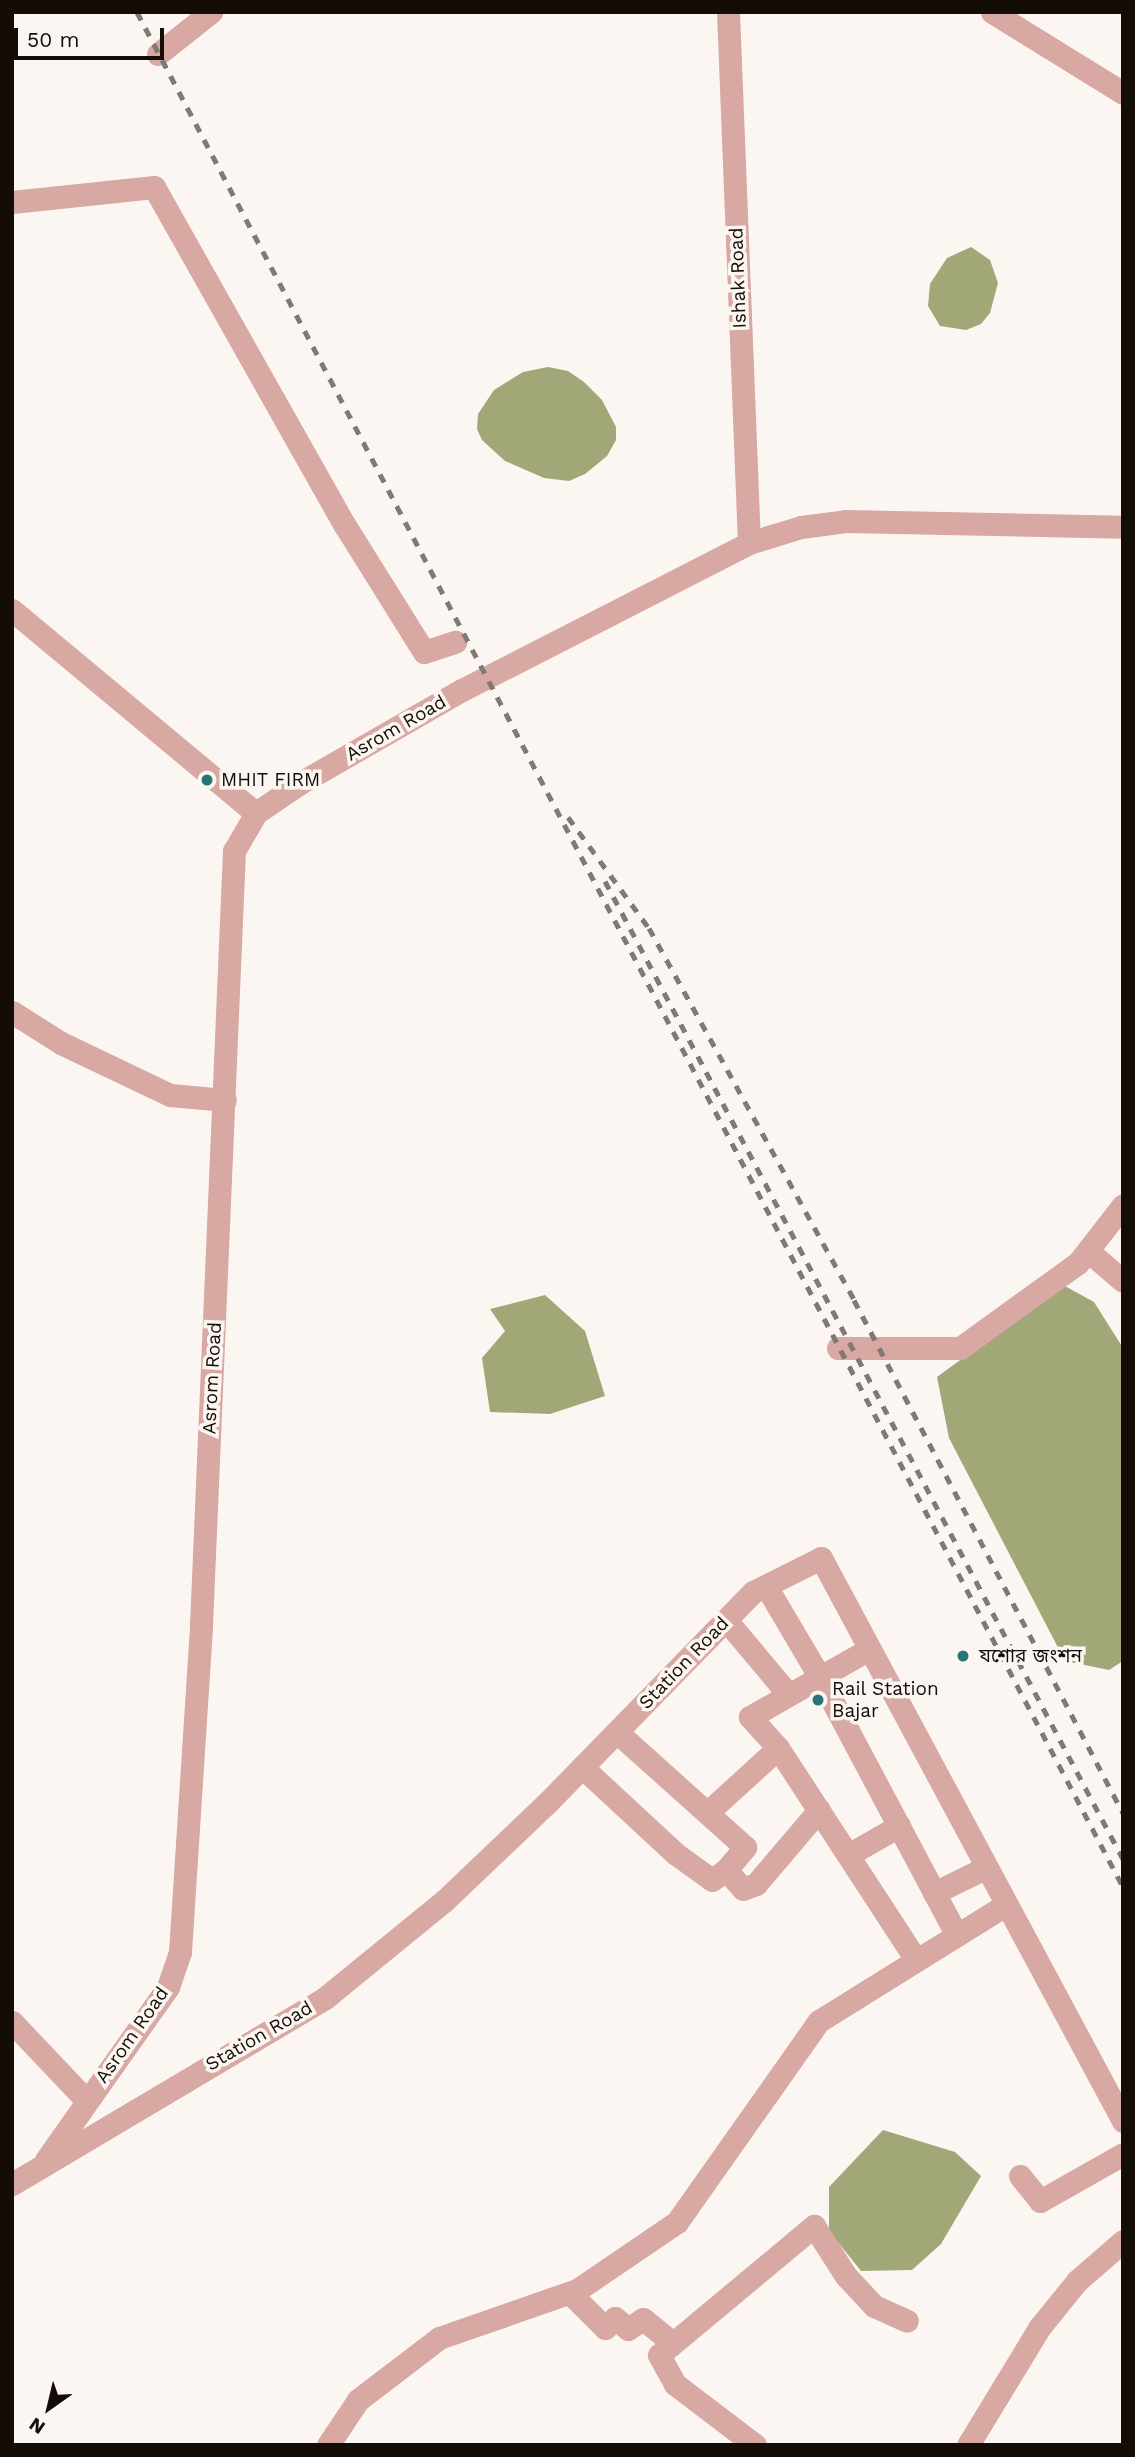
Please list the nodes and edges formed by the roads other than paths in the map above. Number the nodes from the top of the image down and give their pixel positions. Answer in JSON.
{"nodes":[{"id":1,"x":211,"y":12,"type":"edge"},
{"id":2,"x":728,"y":12,"type":"edge"},
{"id":3,"x":992,"y":12,"type":"edge"},
{"id":4,"x":158,"y":54,"type":"dead end"},
{"id":5,"x":1123,"y":93,"type":"edge"},
{"id":6,"x":12,"y":202,"type":"edge"},
{"id":7,"x":1123,"y":527,"type":"edge"},
{"id":8,"x":749,"y":543,"type":"junction"},
{"id":9,"x":12,"y":610,"type":"edge"},
{"id":10,"x":455,"y":642,"type":"dead end"},
{"id":11,"x":256,"y":813,"type":"junction"},
{"id":12,"x":12,"y":1012,"type":"edge"},
{"id":13,"x":225,"y":1100,"type":"junction"},
{"id":14,"x":1123,"y":1205,"type":"edge"},
{"id":15,"x":1087,"y":1251,"type":"junction"},
{"id":16,"x":1123,"y":1281,"type":"edge"},
{"id":17,"x":838,"y":1348,"type":"dead end"},
{"id":18,"x":766,"y":1586,"type":"junction"},
{"id":19,"x":726,"y":1620,"type":"junction"},
{"id":20,"x":869,"y":1648,"type":"junction"},
{"id":21,"x":819,"y":1676,"type":"junction"},
{"id":22,"x":788,"y":1693,"type":"junction"},
{"id":23,"x":617,"y":1732,"type":"junction"},
{"id":24,"x":778,"y":1748,"type":"junction"},
{"id":25,"x":582,"y":1767,"type":"junction"},
{"id":26,"x":819,"y":1810,"type":"junction"},
{"id":27,"x":708,"y":1812,"type":"junction"},
{"id":28,"x":899,"y":1826,"type":"junction"},
{"id":29,"x":848,"y":1855,"type":"junction"},
{"id":30,"x":985,"y":1868,"type":"junction"},
{"id":31,"x":726,"y":1870,"type":"junction"},
{"id":32,"x":934,"y":1893,"type":"junction"},
{"id":33,"x":1005,"y":1905,"type":"junction"},
{"id":34,"x":956,"y":1934,"type":"junction"},
{"id":35,"x":915,"y":1958,"type":"junction"},
{"id":36,"x":12,"y":2022,"type":"edge"},
{"id":37,"x":86,"y":2100,"type":"junction"},
{"id":38,"x":1123,"y":2121,"type":"edge"},
{"id":39,"x":1123,"y":2154,"type":"edge"},
{"id":40,"x":46,"y":2160,"type":"junction"},
{"id":41,"x":1020,"y":2176,"type":"dead end"},
{"id":42,"x":12,"y":2185,"type":"edge"},
{"id":43,"x":1123,"y":2241,"type":"edge"},
{"id":44,"x":570,"y":2292,"type":"junction"},
{"id":45,"x":907,"y":2320,"type":"dead end"},
{"id":46,"x":673,"y":2343,"type":"junction"},
{"id":47,"x":328,"y":2445,"type":"edge"},
{"id":48,"x":755,"y":2445,"type":"edge"},
{"id":49,"x":968,"y":2445,"type":"edge"}],
"edges":[{"from":1,"to":4,"type":"street"},
{"from":2,"to":8,"type":"street","name":"Ishak Road"},
{"from":3,"to":5,"type":"street"},
{"from":6,"to":10,"type":"street"},
{"from":7,"to":8,"type":"street","name":"Asrom Road"},
{"from":8,"to":11,"type":"street","name":"Asrom Road"},
{"from":9,"to":11,"type":"street"},
{"from":11,"to":13,"type":"street","name":"Asrom Road"},
{"from":12,"to":13,"type":"street"},
{"from":13,"to":37,"type":"street","name":"Asrom Road"},
{"from":14,"to":15,"type":"street"},
{"from":15,"to":16,"type":"street"},
{"from":15,"to":17,"type":"street"},
{"from":18,"to":19,"type":"street","name":"Station Road"},
{"from":18,"to":20,"type":"street","name":"Station Road"},
{"from":18,"to":21,"type":"street"},
{"from":19,"to":22,"type":"street"},
{"from":19,"to":23,"type":"street","name":"Station Road"},
{"from":20,"to":21,"type":"street"},
{"from":20,"to":30,"type":"street","name":"Station Road"},
{"from":21,"to":22,"type":"street"},
{"from":21,"to":28,"type":"street"},
{"from":22,"to":24,"type":"street"},
{"from":23,"to":25,"type":"street","name":"Station Road"},
{"from":23,"to":27,"type":"street"},
{"from":24,"to":26,"type":"street"},
{"from":24,"to":27,"type":"street"},
{"from":25,"to":31,"type":"street"},
{"from":25,"to":40,"type":"street","name":"Station Road"},
{"from":26,"to":29,"type":"street"},
{"from":26,"to":31,"type":"street"},
{"from":27,"to":31,"type":"street"},
{"from":28,"to":29,"type":"street"},
{"from":28,"to":32,"type":"street"},
{"from":29,"to":35,"type":"street"},
{"from":30,"to":32,"type":"street"},
{"from":30,"to":33,"type":"street","name":"Station Road"},
{"from":32,"to":34,"type":"street"},
{"from":33,"to":34,"type":"street"},
{"from":33,"to":38,"type":"street","name":"Station Road"},
{"from":34,"to":35,"type":"street"},
{"from":35,"to":44,"type":"street"},
{"from":36,"to":37,"type":"street"},
{"from":37,"to":40,"type":"street","name":"Asrom Road"},
{"from":39,"to":41,"type":"street"},
{"from":40,"to":42,"type":"street"},
{"from":43,"to":49,"type":"street"},
{"from":44,"to":46,"type":"street"},
{"from":44,"to":47,"type":"street"},
{"from":45,"to":46,"type":"street"},
{"from":46,"to":48,"type":"street"}]}
